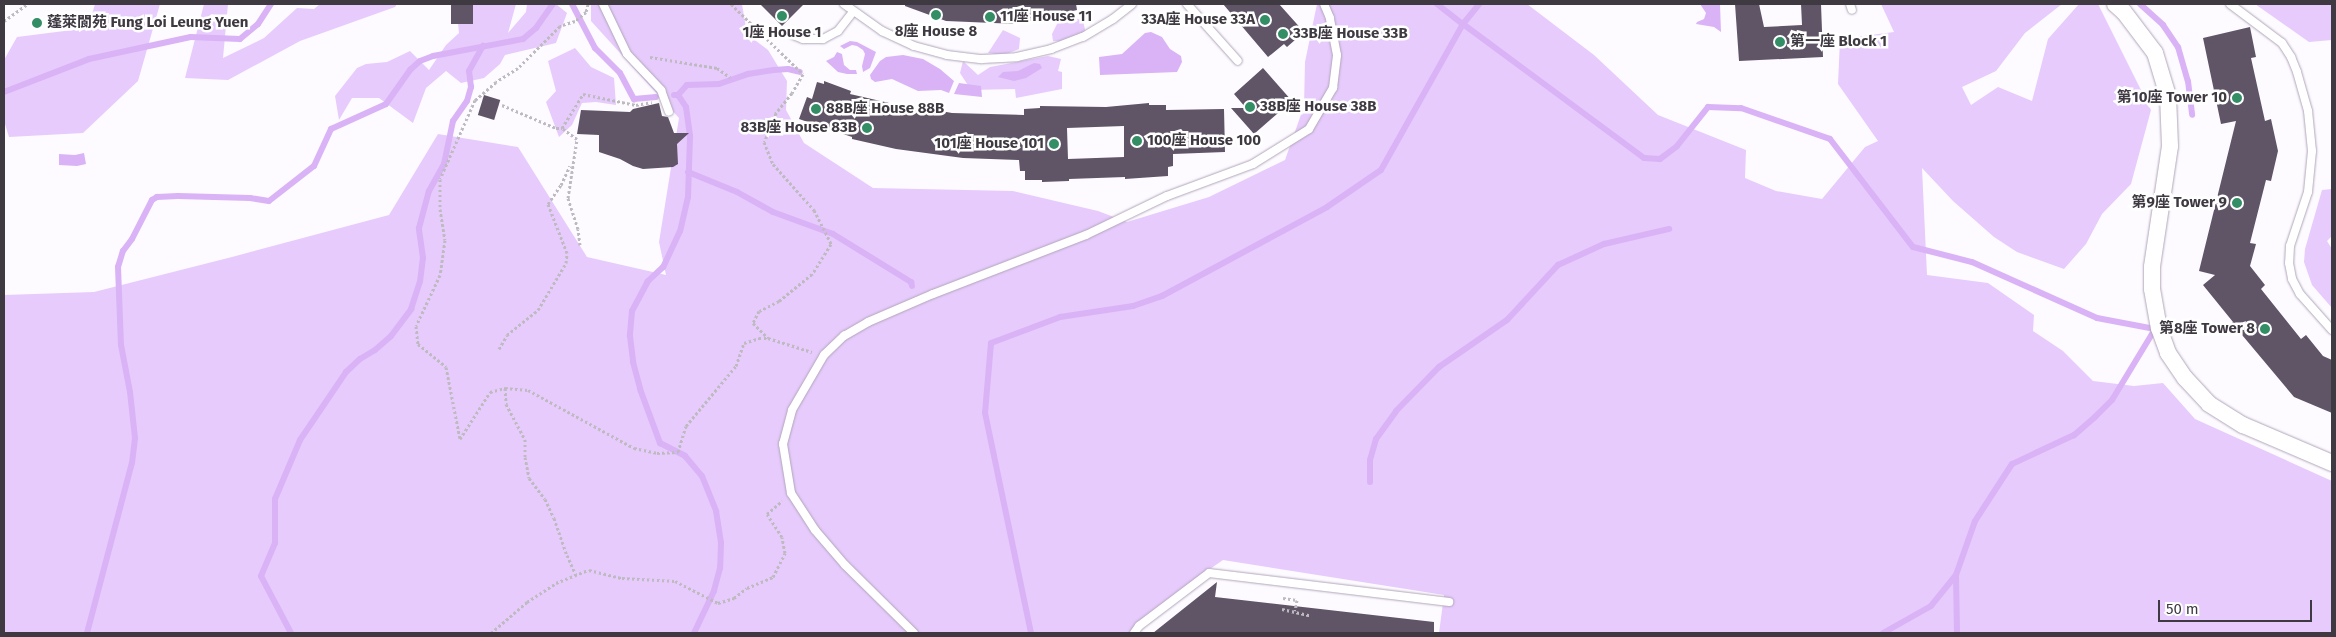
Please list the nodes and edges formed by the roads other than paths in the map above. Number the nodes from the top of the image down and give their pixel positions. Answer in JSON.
{"nodes":[{"id":1,"x":603,"y":4,"type":"edge"},
{"id":2,"x":844,"y":4,"type":"edge"},
{"id":3,"x":1132,"y":4,"type":"edge"},
{"id":4,"x":1187,"y":4,"type":"edge"},
{"id":5,"x":1324,"y":4,"type":"edge"},
{"id":6,"x":2115,"y":4,"type":"edge"},
{"id":7,"x":2230,"y":4,"type":"edge"},
{"id":8,"x":853,"y":12,"type":"junction"},
{"id":9,"x":793,"y":35,"type":"dead end"},
{"id":10,"x":1238,"y":62,"type":"dead end"},
{"id":11,"x":669,"y":112,"type":"dead end"},
{"id":12,"x":2332,"y":330,"type":"edge"},
{"id":13,"x":2332,"y":463,"type":"edge"},
{"id":14,"x":1449,"y":602,"type":"dead end"},
{"id":15,"x":914,"y":633,"type":"edge"},
{"id":16,"x":1134,"y":633,"type":"edge"}],
"edges":[{"from":1,"to":11,"type":"lane"},
{"from":2,"to":8,"type":"lane"},
{"from":3,"to":8,"type":"lane"},
{"from":4,"to":10,"type":"lane"},
{"from":5,"to":15,"type":"lane"},
{"from":6,"to":13,"type":"street"},
{"from":7,"to":12,"type":"lane"},
{"from":8,"to":9,"type":"lane"},
{"from":14,"to":16,"type":"lane"}]}
